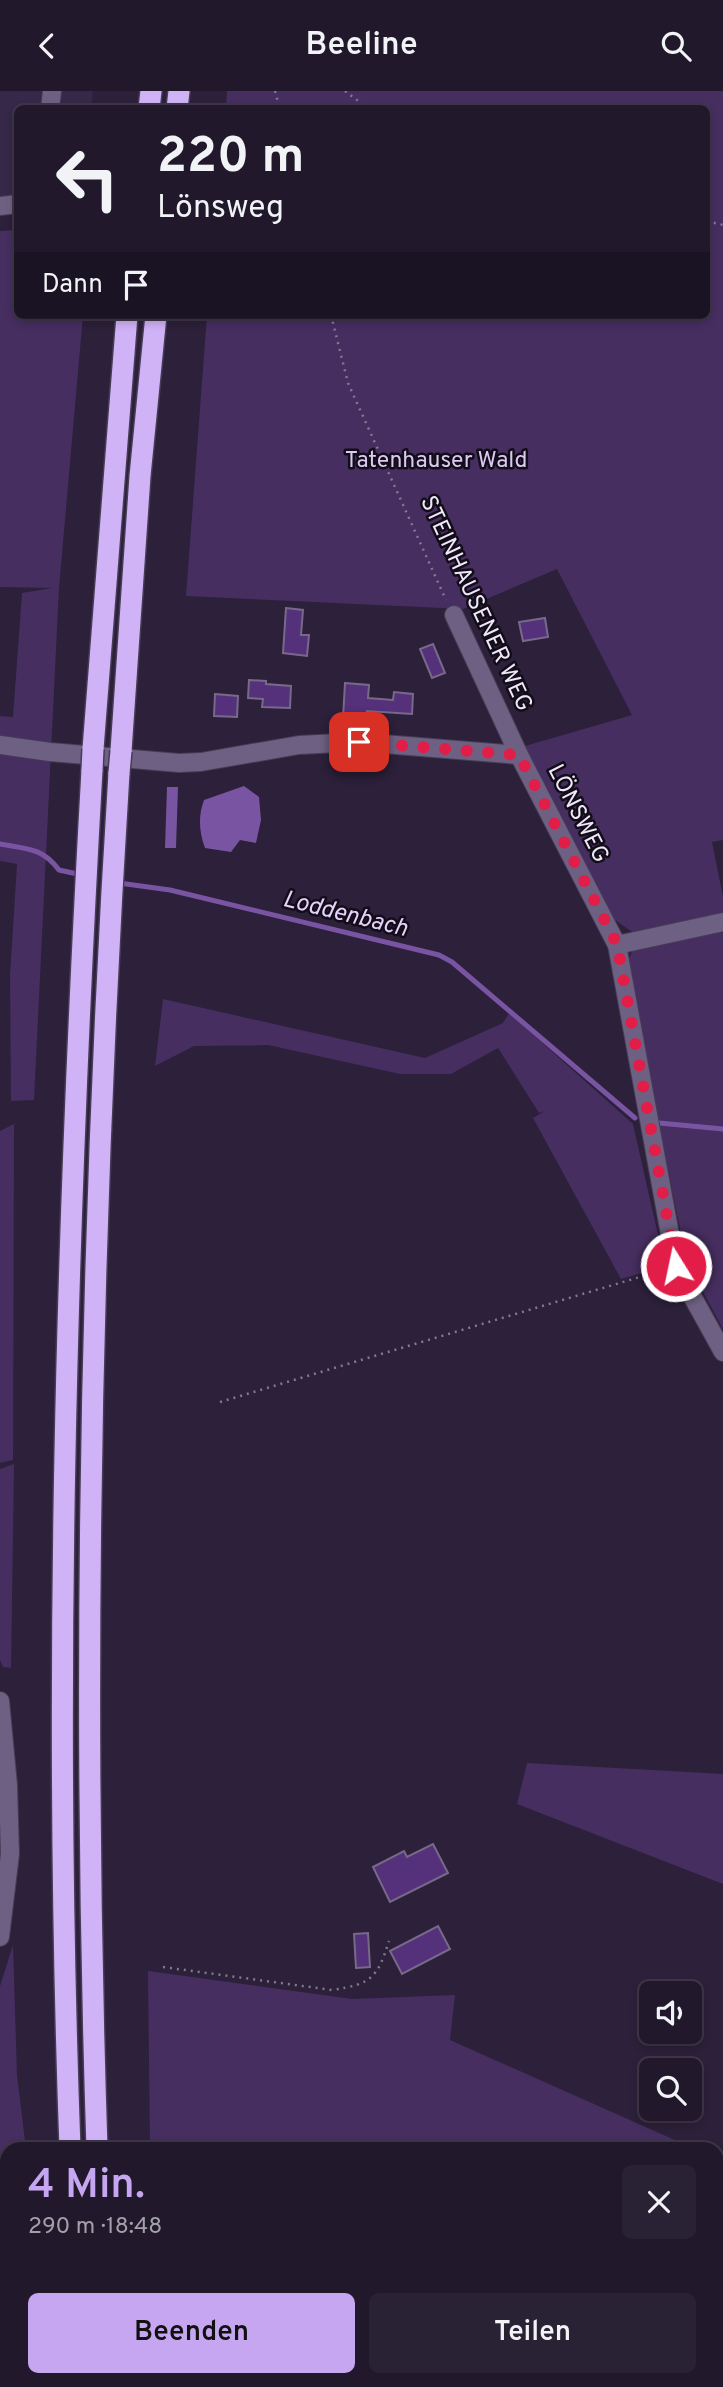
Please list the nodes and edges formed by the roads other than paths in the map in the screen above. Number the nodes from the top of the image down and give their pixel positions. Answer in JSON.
{"nodes":[{"id":1,"x":127,"y":319,"type":"edge"},
{"id":2,"x":156,"y":319,"type":"edge"},
{"id":3,"x":454,"y":615,"type":"road end"},
{"id":4,"x":0,"y":745,"type":"edge"},
{"id":5,"x":519,"y":755,"type":"junction"},
{"id":6,"x":723,"y":922,"type":"edge"},
{"id":7,"x":617,"y":944,"type":"junction"},
{"id":8,"x":723,"y":1352,"type":"edge"},
{"id":9,"x":0,"y":1701,"type":"edge"},
{"id":10,"x":0,"y":1937,"type":"edge"},
{"id":11,"x":70,"y":2142,"type":"edge"},
{"id":12,"x":97,"y":2142,"type":"edge"}],
"edges":[{"from":1,"to":11,"type":"highway"},
{"from":2,"to":12,"type":"highway","bridge":true},
{"from":3,"to":5,"type":"street","name":"STEINHAUSENER WEG"},
{"from":4,"to":5,"type":"street","name":"LÖNSWEG"},
{"from":5,"to":7,"type":"street","name":"LÖNSWEG"},
{"from":6,"to":7,"type":"street"},
{"from":7,"to":8,"type":"street","name":"LÖNSWEG"},
{"from":9,"to":10,"type":"street"}]}
